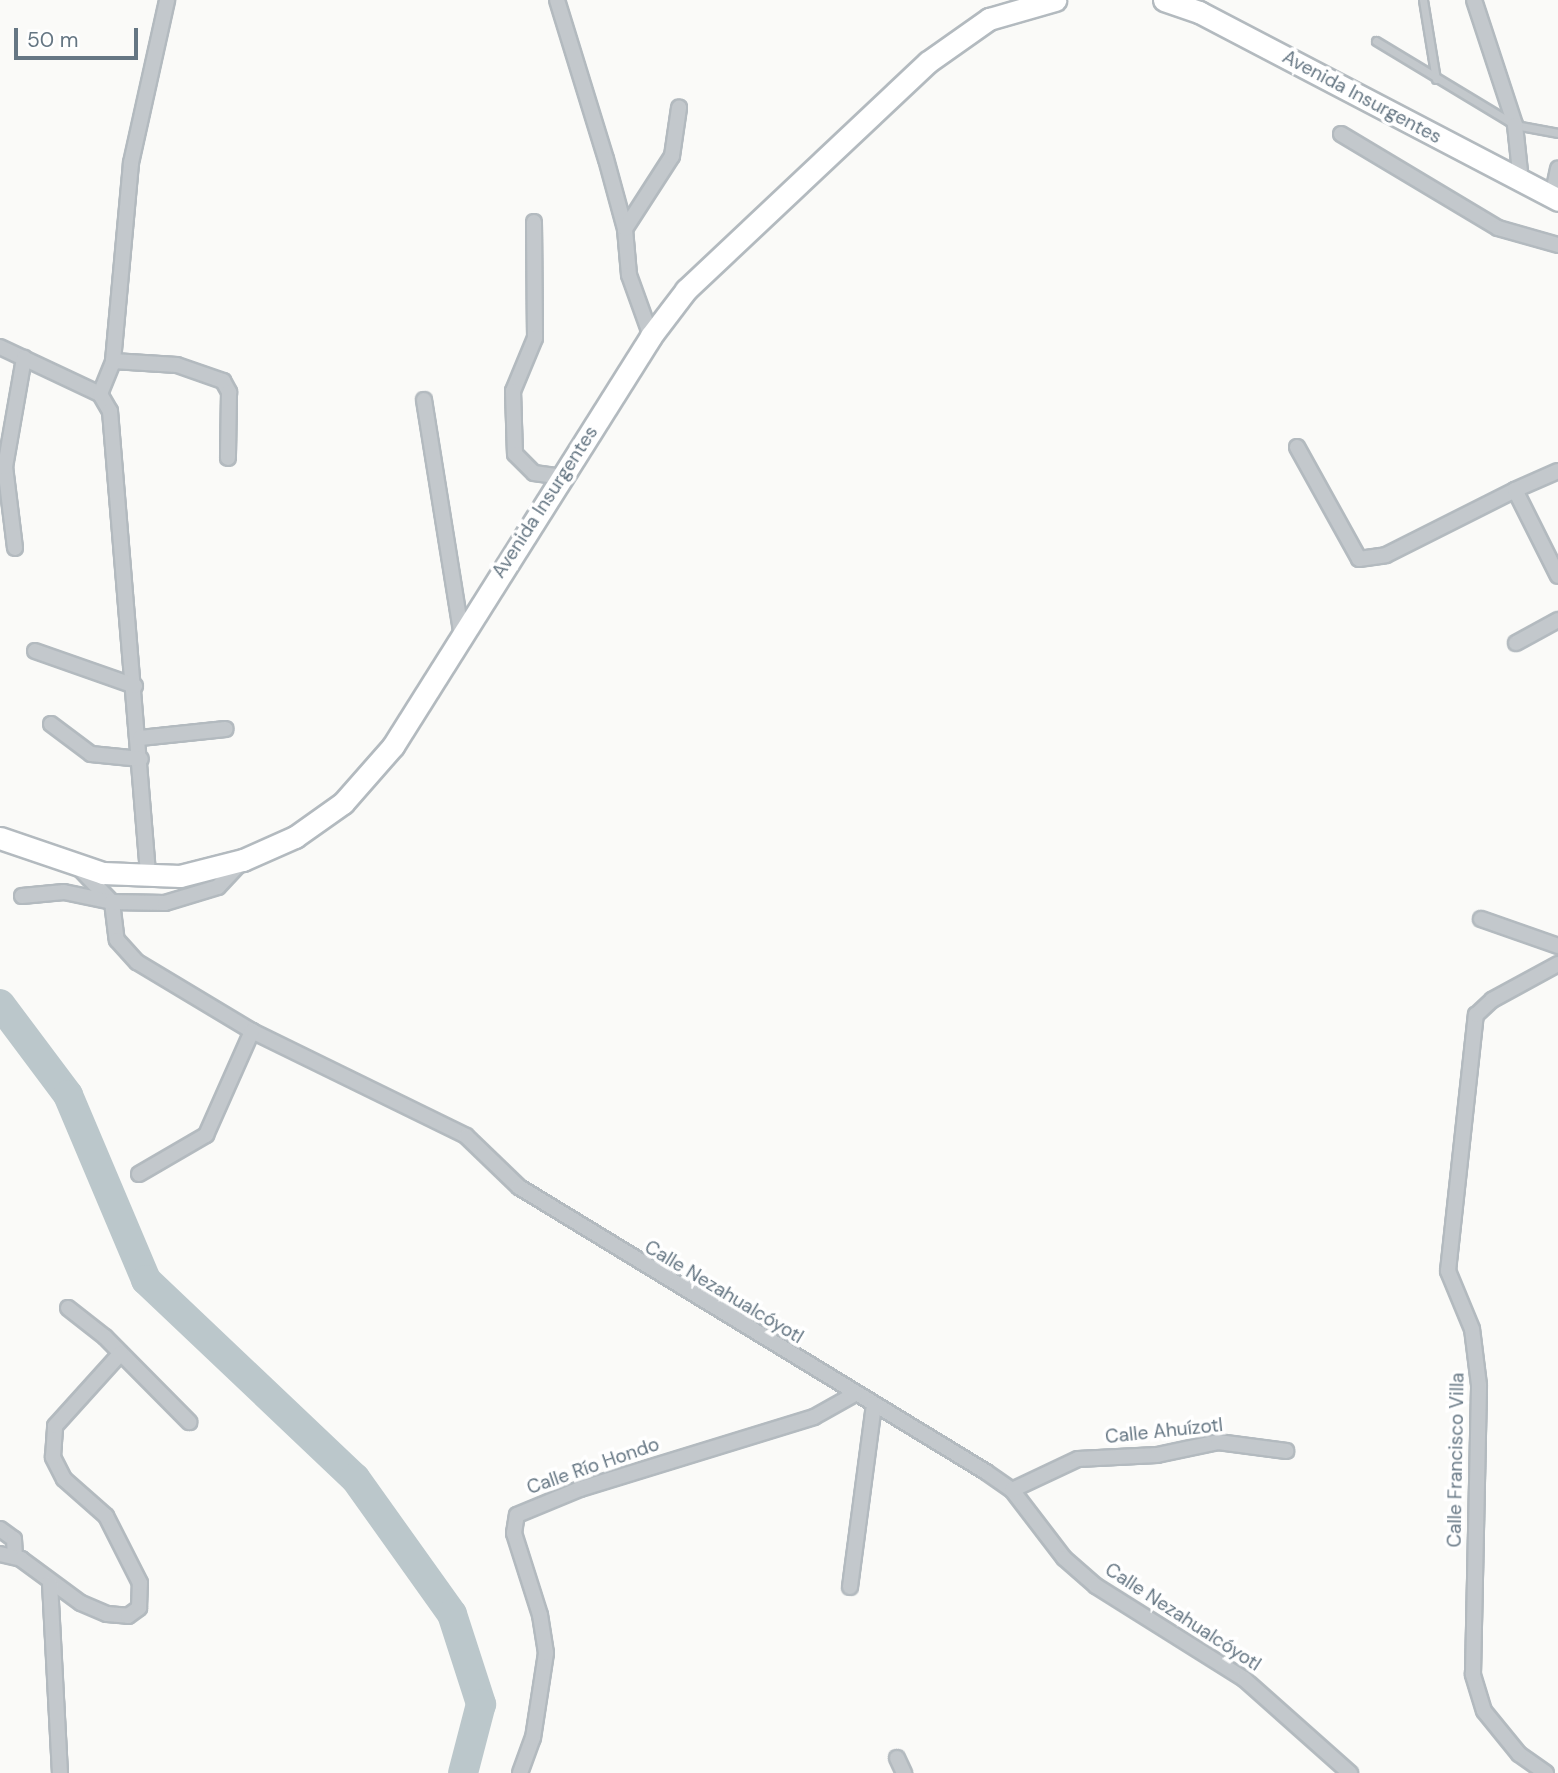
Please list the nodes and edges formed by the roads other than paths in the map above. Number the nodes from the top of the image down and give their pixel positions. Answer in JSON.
{"nodes":[{"id":1,"x":167,"y":0,"type":"edge"},
{"id":2,"x":557,"y":0,"type":"edge"},
{"id":3,"x":1055,"y":0,"type":"edge"},
{"id":4,"x":1164,"y":0,"type":"edge"},
{"id":5,"x":1423,"y":0,"type":"edge"},
{"id":6,"x":1474,"y":0,"type":"edge"},
{"id":7,"x":1376,"y":41,"type":"dead end"},
{"id":8,"x":1436,"y":79,"type":"junction"},
{"id":9,"x":679,"y":108,"type":"dead end"},
{"id":10,"x":1515,"y":125,"type":"junction"},
{"id":11,"x":1558,"y":133,"type":"edge"},
{"id":12,"x":1341,"y":134,"type":"dead end"},
{"id":13,"x":1558,"y":169,"type":"edge"},
{"id":14,"x":1521,"y":180,"type":"junction"},
{"id":15,"x":1555,"y":198,"type":"edge"},
{"id":16,"x":534,"y":222,"type":"dead end"},
{"id":17,"x":625,"y":229,"type":"junction"},
{"id":18,"x":1558,"y":245,"type":"edge"},
{"id":19,"x":651,"y":336,"type":"junction"},
{"id":20,"x":0,"y":347,"type":"edge"},
{"id":21,"x":24,"y":358,"type":"junction"},
{"id":22,"x":113,"y":361,"type":"junction"},
{"id":23,"x":100,"y":394,"type":"junction"},
{"id":24,"x":424,"y":400,"type":"dead end"},
{"id":25,"x":1297,"y":447,"type":"dead end"},
{"id":26,"x":228,"y":458,"type":"dead end"},
{"id":27,"x":2,"y":467,"type":"edge"},
{"id":28,"x":1558,"y":471,"type":"edge"},
{"id":29,"x":563,"y":477,"type":"junction"},
{"id":30,"x":1515,"y":490,"type":"junction"},
{"id":31,"x":15,"y":548,"type":"dead end"},
{"id":32,"x":1558,"y":576,"type":"edge"},
{"id":33,"x":1558,"y":620,"type":"edge"},
{"id":34,"x":461,"y":631,"type":"junction"},
{"id":35,"x":1516,"y":643,"type":"dead end"},
{"id":36,"x":35,"y":651,"type":"dead end"},
{"id":37,"x":135,"y":686,"type":"junction"},
{"id":38,"x":51,"y":724,"type":"dead end"},
{"id":39,"x":226,"y":729,"type":"dead end"},
{"id":40,"x":140,"y":738,"type":"junction"},
{"id":41,"x":141,"y":759,"type":"junction"},
{"id":42,"x":0,"y":838,"type":"edge"},
{"id":43,"x":243,"y":860,"type":"junction"},
{"id":44,"x":77,"y":867,"type":"junction"},
{"id":45,"x":148,"y":877,"type":"junction"},
{"id":46,"x":22,"y":896,"type":"dead end"},
{"id":47,"x":112,"y":902,"type":"junction"},
{"id":48,"x":1481,"y":919,"type":"dead end"},
{"id":49,"x":1558,"y":946,"type":"edge"},
{"id":50,"x":1558,"y":964,"type":"edge"},
{"id":51,"x":252,"y":1031,"type":"junction"},
{"id":52,"x":139,"y":1174,"type":"dead end"},
{"id":53,"x":68,"y":1308,"type":"dead end"},
{"id":54,"x":121,"y":1353,"type":"junction"},
{"id":55,"x":855,"y":1394,"type":"junction"},
{"id":56,"x":874,"y":1405,"type":"junction"},
{"id":57,"x":189,"y":1422,"type":"dead end"},
{"id":58,"x":1286,"y":1451,"type":"dead end"},
{"id":59,"x":1012,"y":1490,"type":"junction"},
{"id":60,"x":0,"y":1529,"type":"edge"},
{"id":61,"x":7,"y":1555,"type":"edge"},
{"id":62,"x":50,"y":1583,"type":"junction"},
{"id":63,"x":850,"y":1587,"type":"dead end"},
{"id":64,"x":897,"y":1758,"type":"dead end"},
{"id":65,"x":60,"y":1773,"type":"edge"},
{"id":66,"x":520,"y":1773,"type":"edge"},
{"id":67,"x":904,"y":1773,"type":"edge"},
{"id":68,"x":1350,"y":1773,"type":"edge"},
{"id":69,"x":1546,"y":1773,"type":"edge"}],
"edges":[{"from":1,"to":22,"type":"street"},
{"from":2,"to":17,"type":"street"},
{"from":3,"to":19,"type":"main road","name":"Avenida Insurgentes"},
{"from":4,"to":14,"type":"main road","name":"Avenida Insurgentes"},
{"from":5,"to":8,"type":"lane"},
{"from":6,"to":10,"type":"street"},
{"from":7,"to":8,"type":"lane"},
{"from":8,"to":10,"type":"lane"},
{"from":9,"to":17,"type":"street"},
{"from":10,"to":11,"type":"lane"},
{"from":10,"to":14,"type":"street"},
{"from":12,"to":18,"type":"street"},
{"from":13,"to":15,"type":"street"},
{"from":14,"to":15,"type":"main road","name":"Avenida Insurgentes"},
{"from":16,"to":29,"type":"street"},
{"from":17,"to":19,"type":"street"},
{"from":19,"to":29,"type":"main road","name":"Avenida Insurgentes"},
{"from":20,"to":21,"type":"street"},
{"from":21,"to":23,"type":"street"},
{"from":21,"to":27,"type":"street"},
{"from":22,"to":23,"type":"street"},
{"from":22,"to":26,"type":"street"},
{"from":23,"to":37,"type":"street"},
{"from":24,"to":34,"type":"street"},
{"from":25,"to":30,"type":"street"},
{"from":27,"to":31,"type":"street"},
{"from":28,"to":30,"type":"street"},
{"from":29,"to":34,"type":"main road","name":"Avenida Insurgentes"},
{"from":30,"to":32,"type":"street"},
{"from":33,"to":35,"type":"street"},
{"from":34,"to":43,"type":"main road","name":"Avenida Insurgentes"},
{"from":36,"to":37,"type":"street"},
{"from":37,"to":40,"type":"street"},
{"from":38,"to":41,"type":"street"},
{"from":39,"to":40,"type":"street"},
{"from":40,"to":41,"type":"street"},
{"from":41,"to":45,"type":"street"},
{"from":42,"to":44,"type":"main road","name":"Avenida Insurgentes"},
{"from":43,"to":45,"type":"main road","name":"Avenida Insurgentes"},
{"from":43,"to":47,"type":"street"},
{"from":44,"to":45,"type":"main road","name":"Avenida Insurgentes"},
{"from":44,"to":47,"type":"street"},
{"from":46,"to":47,"type":"street"},
{"from":47,"to":51,"type":"street","name":"Calle Nezahualcóyotl"},
{"from":48,"to":49,"type":"street"},
{"from":50,"to":69,"type":"street","name":"Calle Francisco Villa"},
{"from":51,"to":52,"type":"street"},
{"from":51,"to":55,"type":"street","name":"Calle Nezahualcóyotl"},
{"from":53,"to":54,"type":"street"},
{"from":54,"to":57,"type":"street"},
{"from":54,"to":62,"type":"street"},
{"from":55,"to":56,"type":"street","name":"Calle Nezahualcóyotl"},
{"from":55,"to":66,"type":"street","name":"Calle Río Hondo"},
{"from":56,"to":59,"type":"street","name":"Calle Nezahualcóyotl"},
{"from":56,"to":63,"type":"street"},
{"from":58,"to":59,"type":"street","name":"Calle Ahuízotl"},
{"from":59,"to":68,"type":"street","name":"Calle Nezahualcóyotl"},
{"from":60,"to":61,"type":"street"},
{"from":61,"to":62,"type":"street"},
{"from":62,"to":65,"type":"street"},
{"from":64,"to":67,"type":"street"}]}
